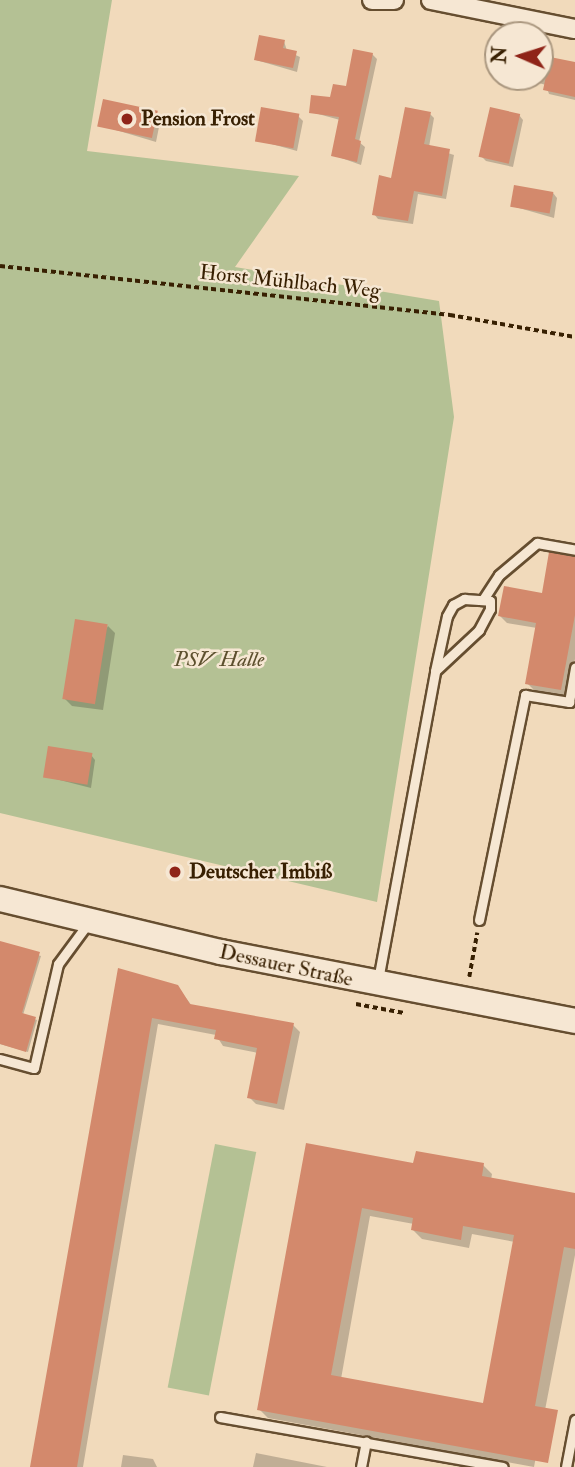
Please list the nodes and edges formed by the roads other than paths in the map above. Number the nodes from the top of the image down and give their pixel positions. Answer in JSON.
{"nodes":[{"id":1,"x":372,"y":0,"type":"edge"},
{"id":2,"x":394,"y":0,"type":"edge"},
{"id":3,"x":430,"y":0,"type":"edge"},
{"id":4,"x":575,"y":29,"type":"edge"},
{"id":5,"x":575,"y":550,"type":"edge"},
{"id":6,"x":484,"y":598,"type":"junction"},
{"id":7,"x":575,"y":668,"type":"edge"},
{"id":8,"x":435,"y":671,"type":"junction"},
{"id":9,"x":0,"y":898,"type":"edge"},
{"id":10,"x":479,"y":920,"type":"road end"},
{"id":11,"x":89,"y":922,"type":"junction"},
{"id":12,"x":377,"y":985,"type":"junction"},
{"id":13,"x":575,"y":1021,"type":"edge"},
{"id":14,"x":0,"y":1059,"type":"edge"},
{"id":15,"x":220,"y":1417,"type":"dead end"},
{"id":16,"x":575,"y":1420,"type":"edge"},
{"id":17,"x":366,"y":1441,"type":"junction"},
{"id":18,"x":361,"y":1467,"type":"edge"},
{"id":19,"x":503,"y":1467,"type":"edge"},
{"id":20,"x":566,"y":1467,"type":"edge"}],
"edges":[{"from":1,"to":2,"type":"street"},
{"from":3,"to":4,"type":"street"},
{"from":5,"to":6,"type":"lane"},
{"from":6,"to":8,"type":"lane"},
{"from":6,"to":8,"type":"lane"},
{"from":7,"to":10,"type":"lane"},
{"from":8,"to":12,"type":"lane"},
{"from":9,"to":11,"type":"main road","name":"Dessauer Straße"},
{"from":11,"to":12,"type":"main road","name":"Dessauer Straße"},
{"from":11,"to":14,"type":"lane"},
{"from":12,"to":13,"type":"main road","name":"Dessauer Straße"},
{"from":15,"to":17,"type":"lane"},
{"from":16,"to":20,"type":"lane"},
{"from":17,"to":18,"type":"lane"},
{"from":17,"to":19,"type":"lane"}]}
